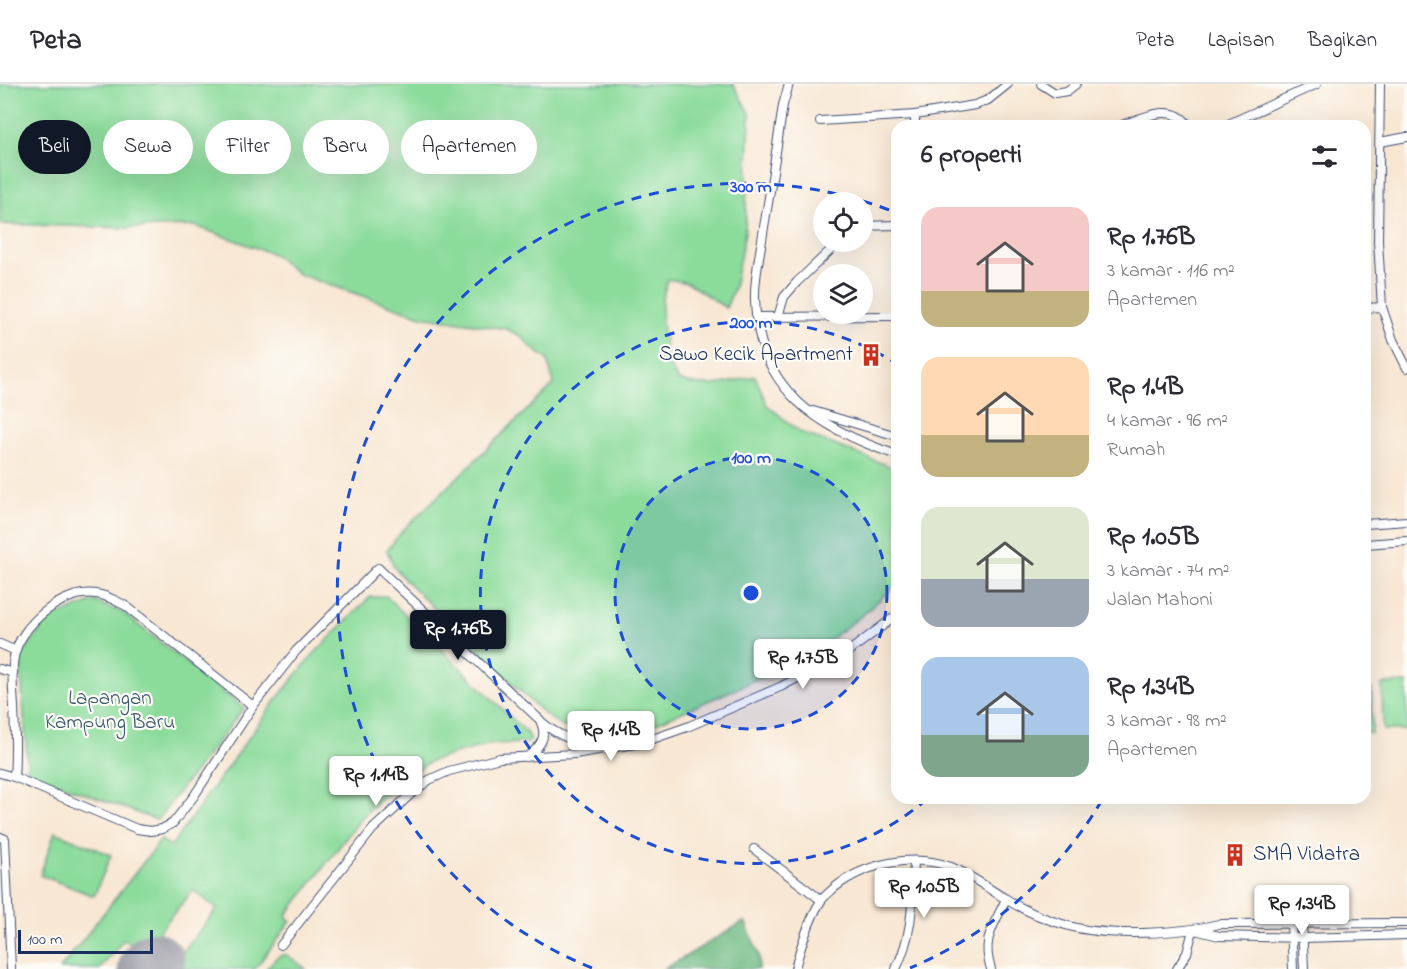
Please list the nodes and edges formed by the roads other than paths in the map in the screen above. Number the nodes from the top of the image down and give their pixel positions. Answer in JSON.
{"nodes":[{"id":1,"x":789,"y":84,"type":"edge"},
{"id":2,"x":1008,"y":84,"type":"edge"},
{"id":3,"x":1041,"y":84,"type":"edge"},
{"id":4,"x":1076,"y":84,"type":"edge"},
{"id":5,"x":1317,"y":84,"type":"edge"},
{"id":6,"x":1380,"y":84,"type":"edge"},
{"id":7,"x":1307,"y":86,"type":"edge"},
{"id":8,"x":915,"y":115,"type":"junction"},
{"id":9,"x":915,"y":120,"type":"edge"},
{"id":10,"x":1137,"y":120,"type":"edge"},
{"id":11,"x":1183,"y":120,"type":"edge"},
{"id":12,"x":1236,"y":120,"type":"edge"},
{"id":13,"x":820,"y":121,"type":"dead end"},
{"id":14,"x":1407,"y":137,"type":"edge"},
{"id":15,"x":1380,"y":142,"type":"junction"},
{"id":16,"x":891,"y":225,"type":"edge"},
{"id":17,"x":873,"y":226,"type":"edge"},
{"id":18,"x":828,"y":252,"type":"edge"},
{"id":19,"x":1382,"y":307,"type":"junction"},
{"id":20,"x":1371,"y":308,"type":"edge"},
{"id":21,"x":891,"y":316,"type":"edge"},
{"id":22,"x":756,"y":317,"type":"junction"},
{"id":23,"x":778,"y":317,"type":"junction"},
{"id":24,"x":1407,"y":368,"type":"edge"},
{"id":25,"x":808,"y":409,"type":"junction"},
{"id":26,"x":891,"y":434,"type":"edge"},
{"id":27,"x":891,"y":453,"type":"edge"},
{"id":28,"x":1407,"y":521,"type":"edge"},
{"id":29,"x":1371,"y":524,"type":"edge"},
{"id":30,"x":1407,"y":541,"type":"edge"},
{"id":31,"x":1371,"y":544,"type":"edge"},
{"id":32,"x":891,"y":620,"type":"edge"},
{"id":33,"x":0,"y":644,"type":"edge"},
{"id":34,"x":16,"y":651,"type":"junction"},
{"id":35,"x":0,"y":669,"type":"edge"},
{"id":36,"x":13,"y":673,"type":"junction"},
{"id":37,"x":253,"y":706,"type":"junction"},
{"id":38,"x":540,"y":720,"type":"junction"},
{"id":39,"x":607,"y":750,"type":"junction"},
{"id":40,"x":527,"y":757,"type":"junction"},
{"id":41,"x":0,"y":773,"type":"edge"},
{"id":42,"x":14,"y":777,"type":"junction"},
{"id":43,"x":0,"y":837,"type":"edge"},
{"id":44,"x":754,"y":849,"type":"dead end"},
{"id":45,"x":914,"y":861,"type":"junction"},
{"id":46,"x":1006,"y":899,"type":"junction"},
{"id":47,"x":821,"y":900,"type":"junction"},
{"id":48,"x":1290,"y":923,"type":"junction"},
{"id":49,"x":1302,"y":923,"type":"junction"},
{"id":50,"x":1407,"y":923,"type":"edge"},
{"id":51,"x":1193,"y":930,"type":"junction"},
{"id":52,"x":1407,"y":935,"type":"edge"},
{"id":53,"x":1292,"y":937,"type":"junction"},
{"id":54,"x":1303,"y":938,"type":"junction"},
{"id":55,"x":281,"y":945,"type":"dead end"},
{"id":56,"x":11,"y":969,"type":"edge"},
{"id":57,"x":795,"y":969,"type":"edge"},
{"id":58,"x":896,"y":969,"type":"edge"},
{"id":59,"x":991,"y":969,"type":"edge"},
{"id":60,"x":1177,"y":969,"type":"edge"},
{"id":61,"x":1293,"y":969,"type":"edge"},
{"id":62,"x":1304,"y":969,"type":"edge"}],
"edges":[{"from":1,"to":22,"type":"street"},
{"from":2,"to":8,"type":"street"},
{"from":3,"to":4,"type":"street"},
{"from":5,"to":7,"type":"street"},
{"from":6,"to":15,"type":"street"},
{"from":7,"to":12,"type":"street"},
{"from":8,"to":9,"type":"street"},
{"from":8,"to":13,"type":"street"},
{"from":10,"to":11,"type":"street"},
{"from":14,"to":15,"type":"street"},
{"from":15,"to":19,"type":"street"},
{"from":16,"to":17,"type":"street"},
{"from":18,"to":23,"type":"street"},
{"from":19,"to":20,"type":"street"},
{"from":19,"to":24,"type":"street"},
{"from":21,"to":23,"type":"street"},
{"from":22,"to":23,"type":"street"},
{"from":22,"to":25,"type":"street"},
{"from":25,"to":26,"type":"street"},
{"from":25,"to":27,"type":"street"},
{"from":28,"to":29,"type":"street"},
{"from":30,"to":31,"type":"street"},
{"from":32,"to":39,"type":"street"},
{"from":33,"to":34,"type":"street"},
{"from":34,"to":36,"type":"street"},
{"from":34,"to":37,"type":"street"},
{"from":35,"to":36,"type":"street"},
{"from":36,"to":42,"type":"street"},
{"from":37,"to":38,"type":"street"},
{"from":37,"to":42,"type":"street"},
{"from":38,"to":39,"type":"street"},
{"from":38,"to":40,"type":"street"},
{"from":39,"to":40,"type":"street"},
{"from":40,"to":55,"type":"street"},
{"from":41,"to":42,"type":"street"},
{"from":43,"to":56,"type":"street"},
{"from":44,"to":47,"type":"street"},
{"from":45,"to":46,"type":"street"},
{"from":45,"to":47,"type":"street"},
{"from":45,"to":58,"type":"street"},
{"from":46,"to":51,"type":"street"},
{"from":46,"to":59,"type":"street"},
{"from":47,"to":57,"type":"street"},
{"from":48,"to":49,"type":"street"},
{"from":48,"to":51,"type":"street"},
{"from":48,"to":53,"type":"street"},
{"from":49,"to":50,"type":"street"},
{"from":49,"to":54,"type":"street"},
{"from":51,"to":53,"type":"street"},
{"from":51,"to":60,"type":"street"},
{"from":52,"to":54,"type":"street"},
{"from":53,"to":54,"type":"street"},
{"from":53,"to":61,"type":"street"},
{"from":54,"to":62,"type":"street"}]}
